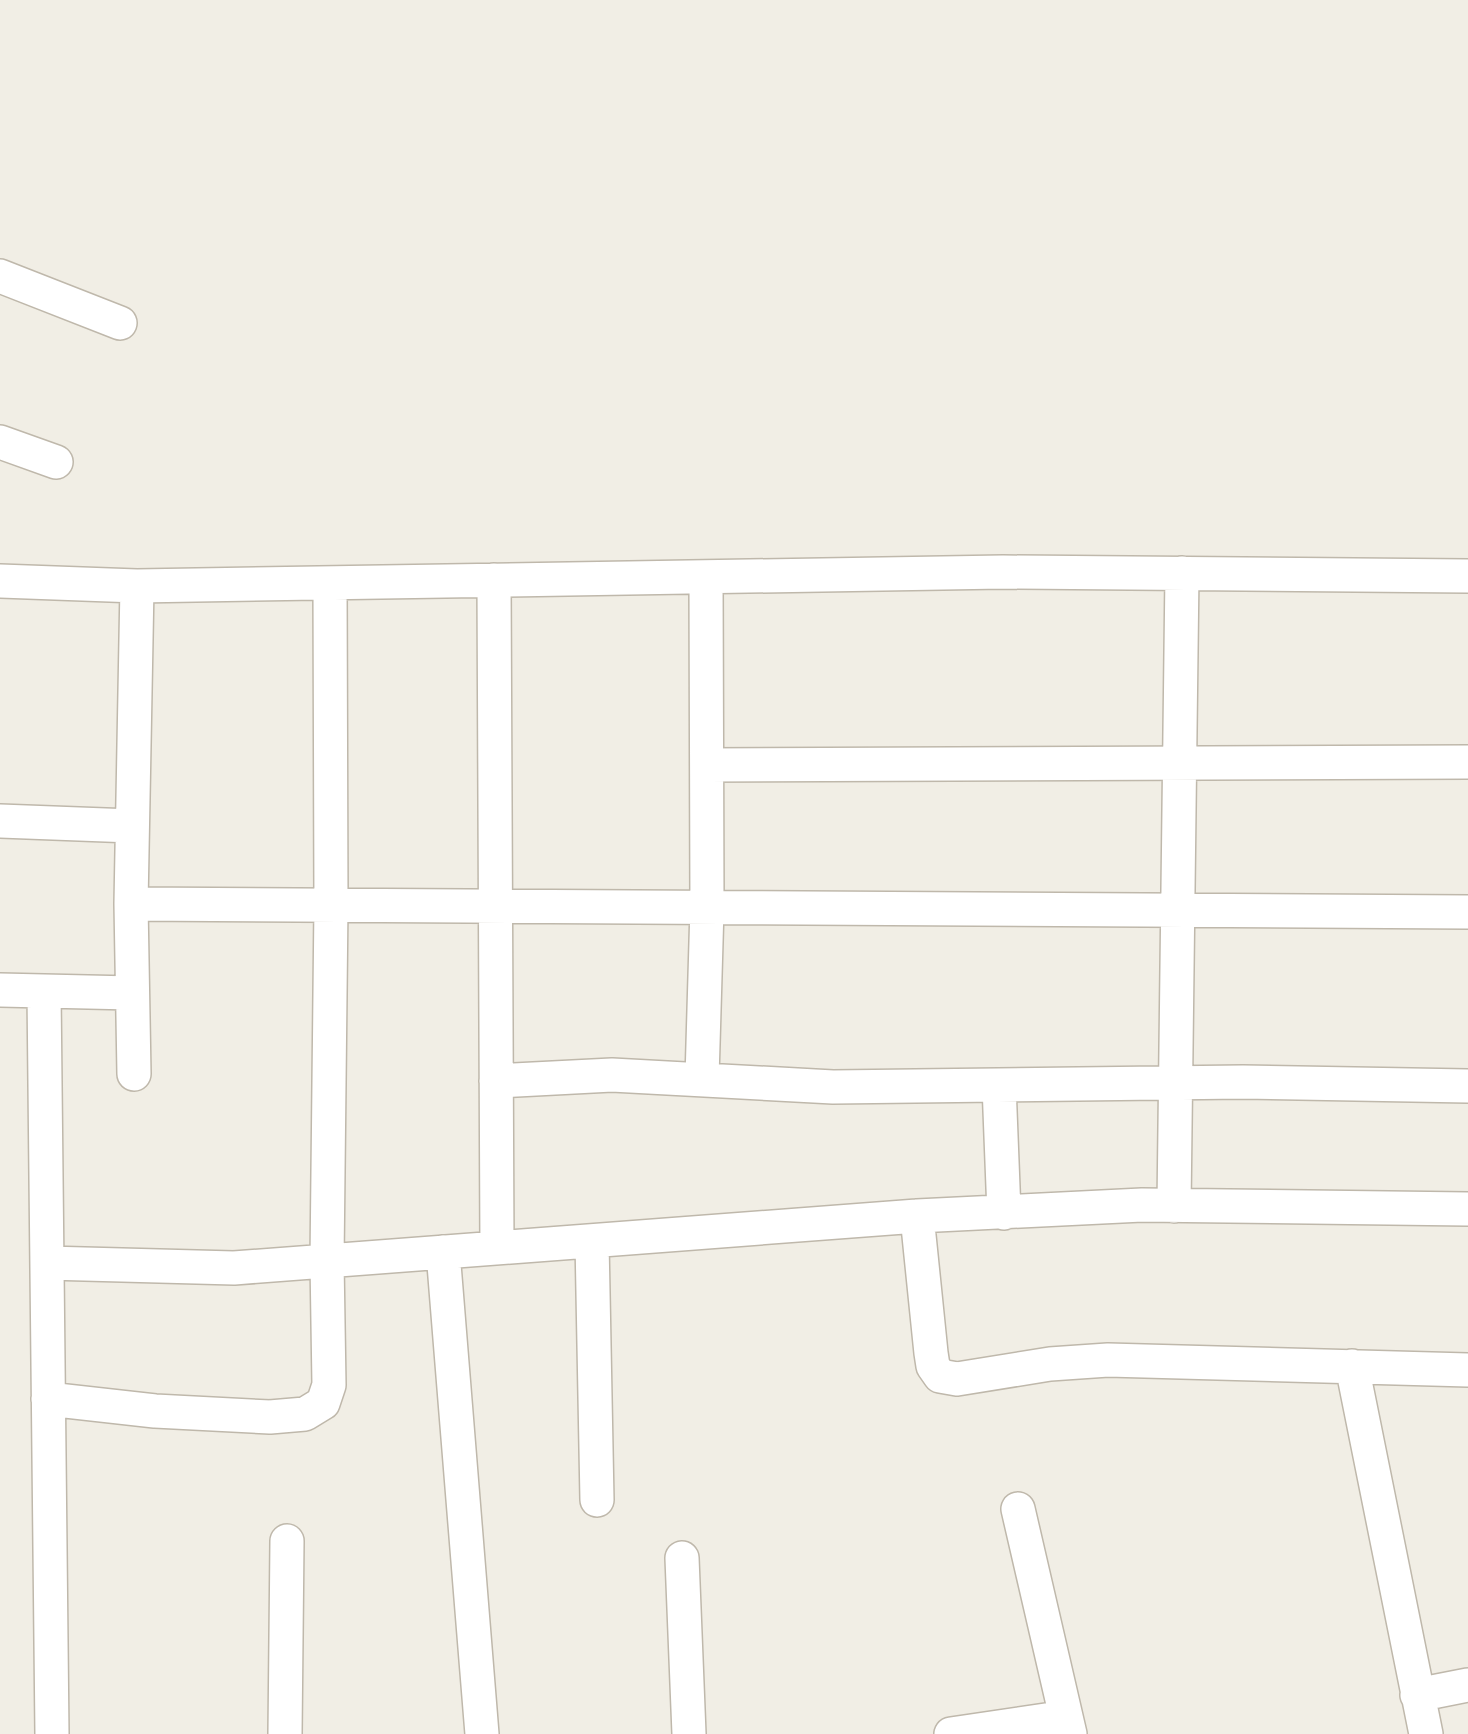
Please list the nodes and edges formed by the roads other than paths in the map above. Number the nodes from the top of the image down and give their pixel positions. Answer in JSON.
{"nodes":[{"id":1,"x":0,"y":276,"type":"edge"},
{"id":2,"x":120,"y":323,"type":"dead end"},
{"id":3,"x":0,"y":442,"type":"edge"},
{"id":4,"x":56,"y":462,"type":"dead end"},
{"id":5,"x":1182,"y":573,"type":"junction"},
{"id":6,"x":1468,"y":576,"type":"edge"},
{"id":7,"x":706,"y":577,"type":"junction"},
{"id":8,"x":494,"y":580,"type":"junction"},
{"id":9,"x":0,"y":581,"type":"edge"},
{"id":10,"x":330,"y":583,"type":"junction"},
{"id":11,"x":137,"y":586,"type":"junction"},
{"id":12,"x":1180,"y":762,"type":"junction"},
{"id":13,"x":1468,"y":762,"type":"edge"},
{"id":14,"x":707,"y":765,"type":"junction"},
{"id":15,"x":0,"y":822,"type":"edge"},
{"id":16,"x":132,"y":826,"type":"junction"},
{"id":17,"x":131,"y":904,"type":"junction"},
{"id":18,"x":331,"y":906,"type":"junction"},
{"id":19,"x":494,"y":907,"type":"junction"},
{"id":20,"x":707,"y":908,"type":"junction"},
{"id":21,"x":1178,"y":911,"type":"junction"},
{"id":22,"x":1468,"y":912,"type":"edge"},
{"id":23,"x":0,"y":990,"type":"edge"},
{"id":24,"x":44,"y":991,"type":"junction"},
{"id":25,"x":132,"y":993,"type":"junction"},
{"id":26,"x":134,"y":1074,"type":"dead end"},
{"id":27,"x":702,"y":1078,"type":"junction"},
{"id":28,"x":496,"y":1081,"type":"junction"},
{"id":29,"x":1176,"y":1083,"type":"junction"},
{"id":30,"x":999,"y":1085,"type":"junction"},
{"id":31,"x":1468,"y":1086,"type":"edge"},
{"id":32,"x":1174,"y":1206,"type":"junction"},
{"id":33,"x":1468,"y":1209,"type":"edge"},
{"id":34,"x":1004,"y":1213,"type":"junction"},
{"id":35,"x":917,"y":1216,"type":"junction"},
{"id":36,"x":592,"y":1241,"type":"junction"},
{"id":37,"x":497,"y":1248,"type":"junction"},
{"id":38,"x":443,"y":1252,"type":"junction"},
{"id":39,"x":327,"y":1261,"type":"junction"},
{"id":40,"x":47,"y":1263,"type":"junction"},
{"id":41,"x":1352,"y":1366,"type":"junction"},
{"id":42,"x":1468,"y":1370,"type":"edge"},
{"id":43,"x":48,"y":1399,"type":"junction"},
{"id":44,"x":597,"y":1500,"type":"dead end"},
{"id":45,"x":1018,"y":1509,"type":"dead end"},
{"id":46,"x":287,"y":1540,"type":"dead end"},
{"id":47,"x":682,"y":1558,"type":"dead end"},
{"id":48,"x":1468,"y":1685,"type":"edge"},
{"id":49,"x":1418,"y":1695,"type":"junction"},
{"id":50,"x":1068,"y":1726,"type":"edge"},
{"id":51,"x":52,"y":1734,"type":"edge"},
{"id":52,"x":285,"y":1734,"type":"edge"},
{"id":53,"x":482,"y":1734,"type":"edge"},
{"id":54,"x":689,"y":1734,"type":"edge"},
{"id":55,"x":951,"y":1734,"type":"edge"},
{"id":56,"x":1426,"y":1734,"type":"edge"}],
"edges":[{"from":1,"to":2,"type":"street"},
{"from":3,"to":4,"type":"street"},
{"from":5,"to":6,"type":"street"},
{"from":5,"to":7,"type":"street"},
{"from":5,"to":12,"type":"street"},
{"from":7,"to":8,"type":"street"},
{"from":7,"to":14,"type":"street"},
{"from":8,"to":10,"type":"street"},
{"from":8,"to":19,"type":"street"},
{"from":9,"to":11,"type":"street"},
{"from":10,"to":11,"type":"street"},
{"from":10,"to":18,"type":"street"},
{"from":11,"to":16,"type":"street"},
{"from":12,"to":13,"type":"street"},
{"from":12,"to":14,"type":"street"},
{"from":12,"to":21,"type":"street"},
{"from":14,"to":20,"type":"street"},
{"from":15,"to":16,"type":"street"},
{"from":16,"to":17,"type":"street"},
{"from":17,"to":18,"type":"street"},
{"from":17,"to":25,"type":"street"},
{"from":18,"to":19,"type":"street"},
{"from":18,"to":39,"type":"street"},
{"from":19,"to":20,"type":"street"},
{"from":19,"to":28,"type":"street"},
{"from":20,"to":21,"type":"street"},
{"from":20,"to":27,"type":"street"},
{"from":21,"to":22,"type":"street"},
{"from":21,"to":29,"type":"street"},
{"from":23,"to":24,"type":"street"},
{"from":24,"to":25,"type":"street"},
{"from":24,"to":40,"type":"street"},
{"from":25,"to":26,"type":"street"},
{"from":27,"to":28,"type":"street"},
{"from":27,"to":30,"type":"street"},
{"from":28,"to":37,"type":"street"},
{"from":29,"to":30,"type":"street"},
{"from":29,"to":31,"type":"street"},
{"from":29,"to":32,"type":"street"},
{"from":30,"to":34,"type":"street"},
{"from":32,"to":33,"type":"street"},
{"from":32,"to":34,"type":"street"},
{"from":34,"to":35,"type":"street"},
{"from":35,"to":36,"type":"street"},
{"from":35,"to":41,"type":"street"},
{"from":36,"to":37,"type":"street"},
{"from":36,"to":44,"type":"street"},
{"from":37,"to":38,"type":"street"},
{"from":38,"to":39,"type":"street"},
{"from":38,"to":53,"type":"street"},
{"from":39,"to":40,"type":"street"},
{"from":39,"to":43,"type":"street"},
{"from":40,"to":43,"type":"street"},
{"from":41,"to":42,"type":"street"},
{"from":41,"to":49,"type":"street"},
{"from":43,"to":51,"type":"street"},
{"from":45,"to":50,"type":"street"},
{"from":46,"to":52,"type":"street"},
{"from":47,"to":54,"type":"street"},
{"from":48,"to":49,"type":"street"},
{"from":49,"to":56,"type":"street"},
{"from":50,"to":55,"type":"street"}]}
